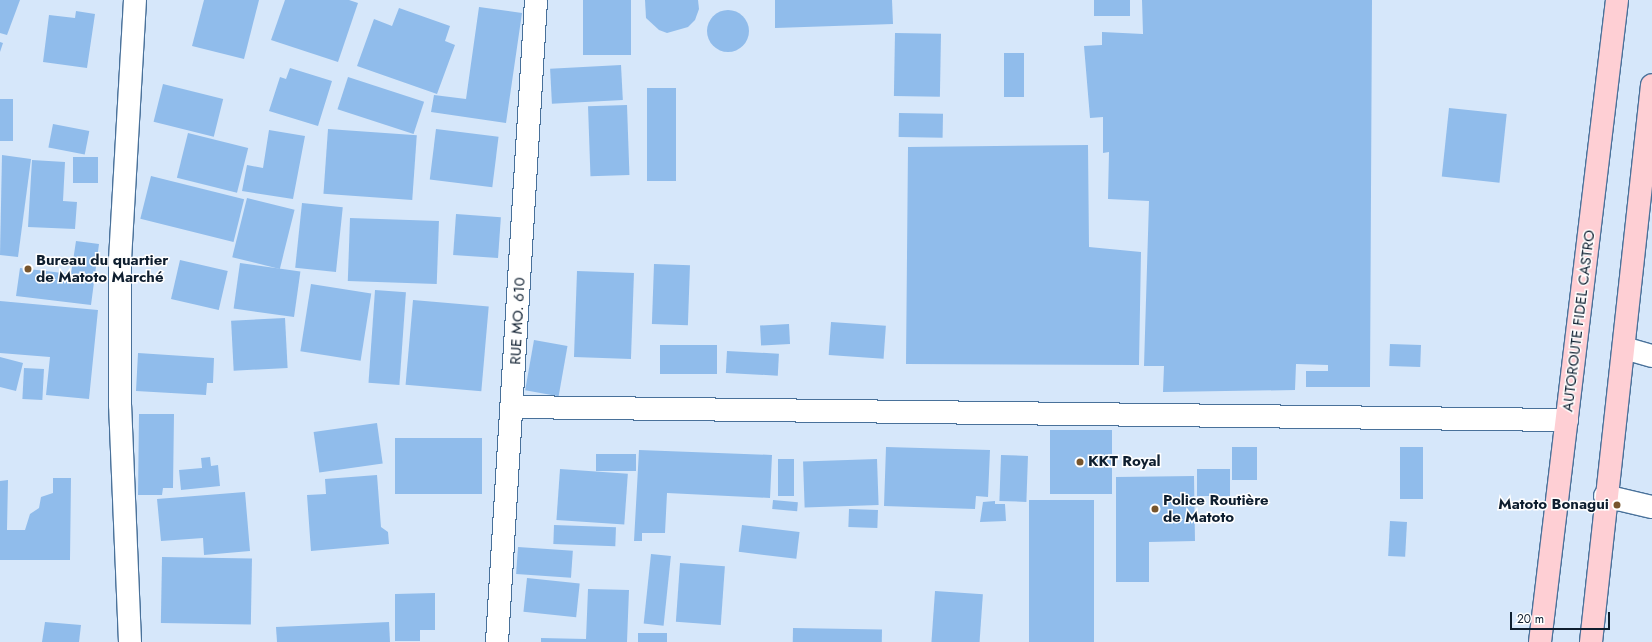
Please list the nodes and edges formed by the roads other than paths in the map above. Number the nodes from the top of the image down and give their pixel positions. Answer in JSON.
{"nodes":[{"id":1,"x":134,"y":0,"type":"edge"},
{"id":2,"x":536,"y":0,"type":"edge"},
{"id":3,"x":1617,"y":0,"type":"edge"},
{"id":4,"x":1652,"y":86,"type":"edge"},
{"id":5,"x":1624,"y":348,"type":"junction"},
{"id":6,"x":1652,"y":356,"type":"edge"},
{"id":7,"x":513,"y":407,"type":"junction"},
{"id":8,"x":1567,"y":420,"type":"junction"},
{"id":9,"x":1605,"y":496,"type":"junction"},
{"id":10,"x":1652,"y":507,"type":"edge"},
{"id":11,"x":130,"y":642,"type":"edge"},
{"id":12,"x":497,"y":642,"type":"edge"},
{"id":13,"x":1540,"y":642,"type":"edge"},
{"id":14,"x":1591,"y":642,"type":"edge"}],
"edges":[{"from":1,"to":11,"type":"street"},
{"from":2,"to":7,"type":"street","name":"RUE MO. 610"},
{"from":3,"to":8,"type":"highway","name":"AUTOROUTE FIDEL CASTRO"},
{"from":4,"to":5,"type":"highway"},
{"from":5,"to":6,"type":"street"},
{"from":5,"to":9,"type":"highway"},
{"from":7,"to":8,"type":"street"},
{"from":7,"to":12,"type":"street","name":"RUE MO. 610"},
{"from":8,"to":13,"type":"highway","name":"AUTOROUTE FIDEL CASTRO"},
{"from":9,"to":10,"type":"street"},
{"from":9,"to":14,"type":"highway"}]}
